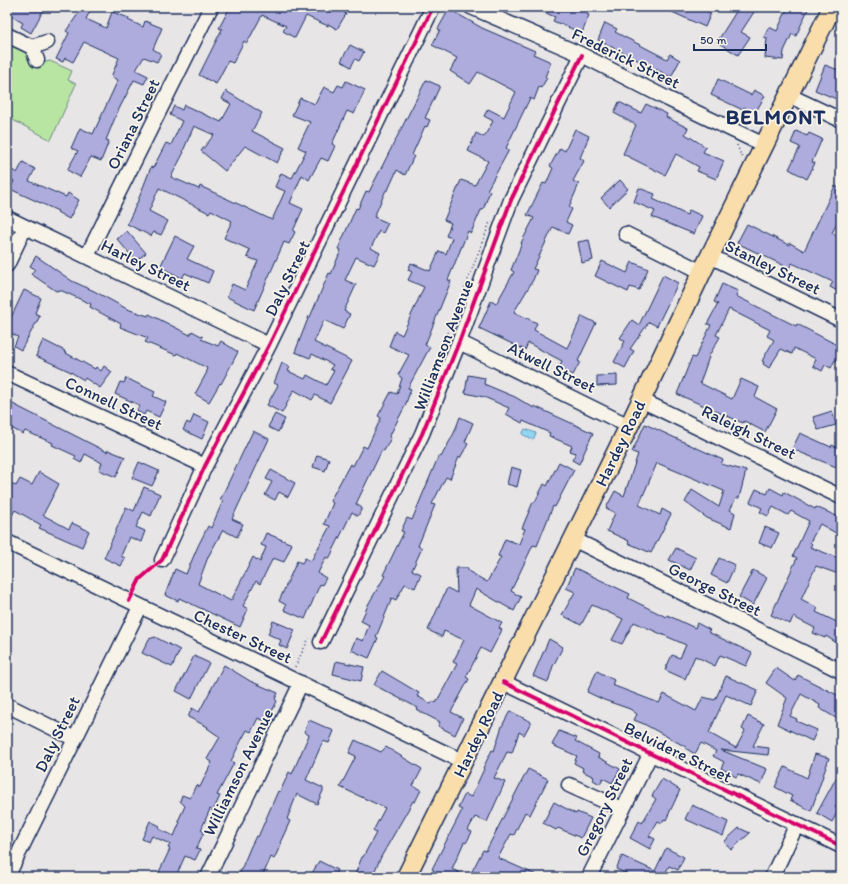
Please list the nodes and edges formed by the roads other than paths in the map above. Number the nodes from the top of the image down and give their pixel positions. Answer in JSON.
{"nodes":[{"id":1,"x":211,"y":7,"type":"edge"},
{"id":2,"x":433,"y":7,"type":"edge"},
{"id":3,"x":471,"y":7,"type":"edge"},
{"id":4,"x":832,"y":7,"type":"edge"},
{"id":5,"x":7,"y":35,"type":"edge"},
{"id":6,"x":47,"y":42,"type":"dead end"},
{"id":7,"x":582,"y":55,"type":"junction"},
{"id":8,"x":788,"y":95,"type":"junction"},
{"id":9,"x":841,"y":120,"type":"edge"},
{"id":10,"x":764,"y":145,"type":"junction"},
{"id":11,"x":7,"y":218,"type":"edge"},
{"id":12,"x":25,"y":227,"type":"junction"},
{"id":13,"x":626,"y":234,"type":"dead end"},
{"id":14,"x":87,"y":256,"type":"junction"},
{"id":15,"x":710,"y":256,"type":"junction"},
{"id":16,"x":7,"y":265,"type":"edge"},
{"id":17,"x":702,"y":272,"type":"junction"},
{"id":18,"x":841,"y":320,"type":"edge"},
{"id":19,"x":459,"y":342,"type":"junction"},
{"id":20,"x":269,"y":345,"type":"junction"},
{"id":21,"x":7,"y":373,"type":"edge"},
{"id":22,"x":641,"y":400,"type":"junction"},
{"id":23,"x":629,"y":426,"type":"junction"},
{"id":24,"x":205,"y":466,"type":"junction"},
{"id":25,"x":841,"y":497,"type":"edge"},
{"id":26,"x":573,"y":540,"type":"junction"},
{"id":27,"x":7,"y":542,"type":"edge"},
{"id":28,"x":162,"y":560,"type":"dead end"},
{"id":29,"x":140,"y":607,"type":"junction"},
{"id":30,"x":316,"y":638,"type":"road end"},
{"id":31,"x":841,"y":671,"type":"edge"},
{"id":32,"x":296,"y":680,"type":"junction"},
{"id":33,"x":503,"y":682,"type":"junction"},
{"id":34,"x":7,"y":706,"type":"edge"},
{"id":35,"x":75,"y":739,"type":"junction"},
{"id":36,"x":651,"y":753,"type":"junction"},
{"id":37,"x":464,"y":762,"type":"junction"},
{"id":38,"x":570,"y":785,"type":"dead end"},
{"id":39,"x":622,"y":809,"type":"junction"},
{"id":40,"x":797,"y":824,"type":"junction"},
{"id":41,"x":841,"y":846,"type":"edge"},
{"id":42,"x":10,"y":861,"type":"edge"},
{"id":43,"x":7,"y":877,"type":"edge"},
{"id":44,"x":208,"y":877,"type":"edge"},
{"id":45,"x":406,"y":877,"type":"edge"},
{"id":46,"x":589,"y":877,"type":"edge"},
{"id":47,"x":772,"y":877,"type":"edge"}],
"edges":[{"from":1,"to":14,"type":"street","name":"Oriana Street"},
{"from":2,"to":20,"type":"street","name":"Daly Street"},
{"from":3,"to":7,"type":"street","name":"Frederick Street"},
{"from":4,"to":8,"type":"main road","name":"Hardey Road"},
{"from":5,"to":6,"type":"street"},
{"from":7,"to":10,"type":"street","name":"Frederick Street"},
{"from":7,"to":19,"type":"street","name":"Williamson Avenue"},
{"from":8,"to":9,"type":"street"},
{"from":8,"to":10,"type":"main road","name":"Hardey Road"},
{"from":10,"to":15,"type":"main road","name":"Hardey Road"},
{"from":11,"to":12,"type":"street","name":"Harley Street"},
{"from":12,"to":14,"type":"street","name":"Harley Street"},
{"from":12,"to":16,"type":"street"},
{"from":13,"to":17,"type":"street"},
{"from":14,"to":20,"type":"street","name":"Harley Street"},
{"from":15,"to":17,"type":"main road","name":"Hardey Road"},
{"from":15,"to":18,"type":"street","name":"Stanley Street"},
{"from":17,"to":22,"type":"main road","name":"Hardey Road"},
{"from":19,"to":23,"type":"street","name":"Atwell Street"},
{"from":19,"to":30,"type":"street","name":"Williamson Avenue"},
{"from":20,"to":24,"type":"street","name":"Daly Street"},
{"from":21,"to":24,"type":"street","name":"Connell Street"},
{"from":22,"to":23,"type":"main road","name":"Hardey Road"},
{"from":22,"to":25,"type":"street","name":"Raleigh Street"},
{"from":23,"to":26,"type":"main road","name":"Hardey Road"},
{"from":24,"to":28,"type":"street","name":"Daly Street"},
{"from":26,"to":31,"type":"street","name":"George Street"},
{"from":26,"to":33,"type":"main road","name":"Hardey Road"},
{"from":27,"to":29,"type":"street","name":"Chester Street"},
{"from":29,"to":32,"type":"street","name":"Chester Street"},
{"from":29,"to":35,"type":"street","name":"Daly Street"},
{"from":32,"to":37,"type":"street","name":"Chester Street"},
{"from":32,"to":44,"type":"street","name":"Williamson Avenue"},
{"from":33,"to":36,"type":"street","name":"Belvidere Street"},
{"from":33,"to":37,"type":"main road","name":"Hardey Road"},
{"from":34,"to":35,"type":"street"},
{"from":35,"to":42,"type":"street","name":"Daly Street"},
{"from":36,"to":39,"type":"street","name":"Gregory Street"},
{"from":36,"to":40,"type":"street","name":"Belvidere Street"},
{"from":37,"to":45,"type":"main road","name":"Hardey Road"},
{"from":38,"to":39,"type":"street"},
{"from":39,"to":46,"type":"street","name":"Gregory Street"},
{"from":40,"to":41,"type":"street","name":"Belvidere Street"},
{"from":40,"to":47,"type":"street"},
{"from":42,"to":43,"type":"street","name":"Daly Street"}]}
